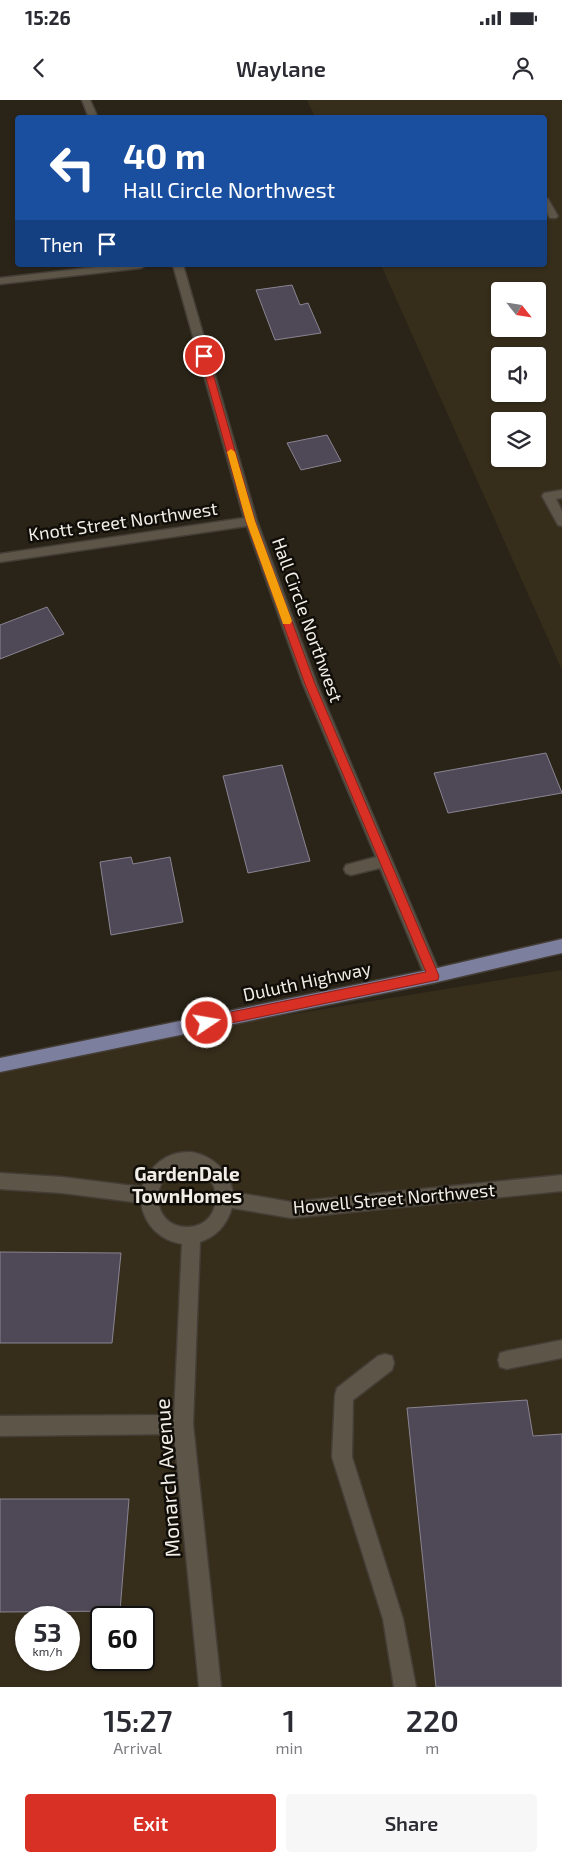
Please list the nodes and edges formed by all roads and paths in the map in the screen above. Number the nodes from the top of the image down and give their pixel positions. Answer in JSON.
{"nodes":[{"id":1,"x":86,"y":100,"type":"edge"},
{"id":2,"x":93,"y":115,"type":"edge"},
{"id":3,"x":547,"y":205,"type":"edge"},
{"id":4,"x":553,"y":216,"type":"edge"},
{"id":5,"x":124,"y":267,"type":"edge"},
{"id":6,"x":179,"y":267,"type":"edge"},
{"id":7,"x":0,"y":282,"type":"edge"},
{"id":8,"x":562,"y":494,"type":"edge"},
{"id":9,"x":251,"y":521,"type":"junction"},
{"id":10,"x":562,"y":522,"type":"edge"},
{"id":11,"x":0,"y":558,"type":"edge"},
{"id":12,"x":385,"y":861,"type":"junction"},
{"id":13,"x":351,"y":869,"type":"dead end"},
{"id":14,"x":562,"y":946,"type":"edge"},
{"id":15,"x":433,"y":976,"type":"junction"},
{"id":16,"x":0,"y":1065,"type":"edge"},
{"id":17,"x":0,"y":1181,"type":"edge"},
{"id":18,"x":562,"y":1183,"type":"edge"},
{"id":19,"x":148,"y":1196,"type":"junction"},
{"id":20,"x":226,"y":1199,"type":"junction"},
{"id":21,"x":191,"y":1236,"type":"junction"},
{"id":22,"x":562,"y":1349,"type":"edge"},
{"id":23,"x":507,"y":1360,"type":"dead end"},
{"id":24,"x":385,"y":1363,"type":"dead end"},
{"id":25,"x":183,"y":1424,"type":"junction"},
{"id":26,"x":0,"y":1426,"type":"edge"},
{"id":27,"x":210,"y":1687,"type":"edge"},
{"id":28,"x":405,"y":1687,"type":"edge"}],
"edges":[{"from":1,"to":2,"type":"street"},
{"from":3,"to":4,"type":"street"},
{"from":5,"to":7,"type":"street"},
{"from":6,"to":9,"type":"street","name":"Hall Circle Northwest"},
{"from":8,"to":10,"type":"street"},
{"from":9,"to":11,"type":"street","name":"Knott Street Northwest"},
{"from":9,"to":12,"type":"street","name":"Hall Circle Northwest"},
{"from":12,"to":13,"type":"street"},
{"from":12,"to":15,"type":"street","name":"Hall Circle Northwest"},
{"from":14,"to":15,"type":"main road","name":"Duluth Highway"},
{"from":15,"to":16,"type":"main road","name":"Duluth Highway"},
{"from":17,"to":19,"type":"street"},
{"from":18,"to":20,"type":"street","name":"Howell Street Northwest"},
{"from":19,"to":20,"type":"street"},
{"from":19,"to":21,"type":"street"},
{"from":20,"to":21,"type":"street"},
{"from":21,"to":25,"type":"street","name":"Monarch Avenue"},
{"from":22,"to":23,"type":"street"},
{"from":24,"to":28,"type":"street"},
{"from":25,"to":26,"type":"street"},
{"from":25,"to":27,"type":"street","name":"Monarch Avenue"}]}
